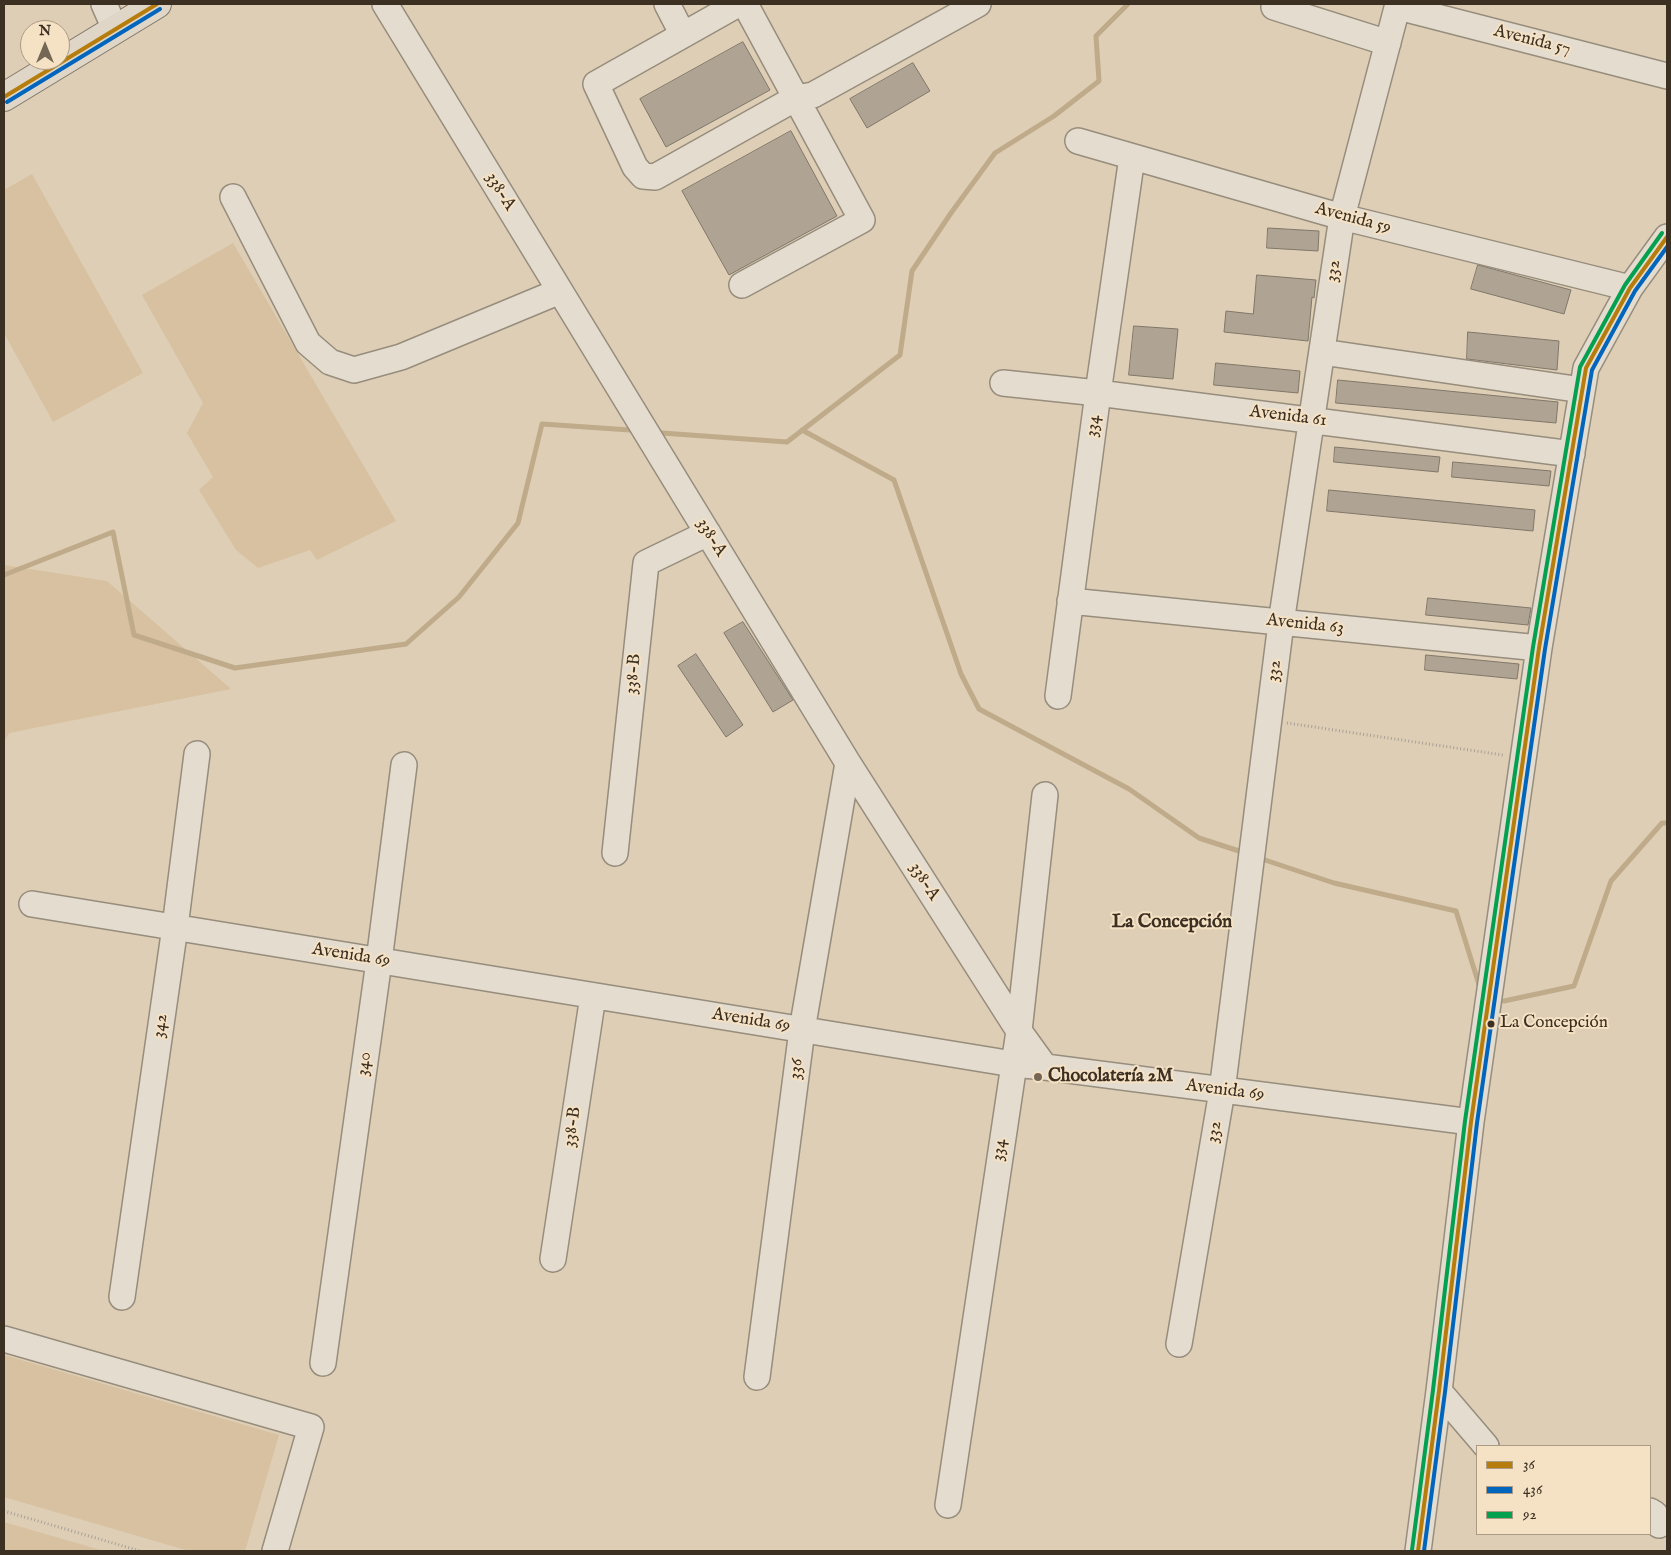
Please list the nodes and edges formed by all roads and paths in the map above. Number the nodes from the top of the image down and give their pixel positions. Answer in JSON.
{"nodes":[{"id":1,"x":104,"y":4,"type":"edge"},
{"id":2,"x":158,"y":4,"type":"edge"},
{"id":3,"x":385,"y":4,"type":"edge"},
{"id":4,"x":667,"y":4,"type":"edge"},
{"id":5,"x":738,"y":4,"type":"edge"},
{"id":6,"x":745,"y":4,"type":"edge"},
{"id":7,"x":978,"y":4,"type":"edge"},
{"id":8,"x":1398,"y":5,"type":"edge"},
{"id":9,"x":1274,"y":8,"type":"dead end"},
{"id":10,"x":115,"y":28,"type":"junction"},
{"id":11,"x":683,"y":35,"type":"junction"},
{"id":12,"x":1388,"y":43,"type":"junction"},
{"id":13,"x":1667,"y":76,"type":"edge"},
{"id":14,"x":4,"y":97,"type":"edge"},
{"id":15,"x":796,"y":98,"type":"junction"},
{"id":16,"x":1078,"y":141,"type":"dead end"},
{"id":17,"x":1132,"y":157,"type":"junction"},
{"id":18,"x":233,"y":197,"type":"dead end"},
{"id":19,"x":1342,"y":217,"type":"junction"},
{"id":20,"x":1667,"y":237,"type":"edge"},
{"id":21,"x":742,"y":285,"type":"dead end"},
{"id":22,"x":1630,"y":288,"type":"junction"},
{"id":23,"x":560,"y":291,"type":"junction"},
{"id":24,"x":1322,"y":352,"type":"junction"},
{"id":25,"x":1003,"y":383,"type":"dead end"},
{"id":26,"x":1582,"y":390,"type":"junction"},
{"id":27,"x":1098,"y":393,"type":"junction"},
{"id":28,"x":1311,"y":419,"type":"junction"},
{"id":29,"x":1572,"y":454,"type":"junction"},
{"id":30,"x":708,"y":533,"type":"junction"},
{"id":31,"x":1070,"y":601,"type":"junction"},
{"id":32,"x":1281,"y":623,"type":"junction"},
{"id":33,"x":1539,"y":648,"type":"junction"},
{"id":34,"x":1058,"y":696,"type":"dead end"},
{"id":35,"x":1269,"y":720,"type":"junction"},
{"id":36,"x":197,"y":754,"type":"dead end"},
{"id":37,"x":1523,"y":758,"type":"junction"},
{"id":38,"x":848,"y":764,"type":"junction"},
{"id":39,"x":404,"y":765,"type":"dead end"},
{"id":40,"x":1044,"y":795,"type":"dead end"},
{"id":41,"x":615,"y":853,"type":"dead end"},
{"id":42,"x":32,"y":904,"type":"dead end"},
{"id":43,"x":175,"y":928,"type":"junction"},
{"id":44,"x":379,"y":961,"type":"junction"},
{"id":45,"x":593,"y":996,"type":"junction"},
{"id":46,"x":802,"y":1030,"type":"junction"},
{"id":47,"x":1019,"y":1031,"type":"junction"},
{"id":48,"x":1013,"y":1064,"type":"junction"},
{"id":49,"x":1045,"y":1067,"type":"junction"},
{"id":50,"x":1222,"y":1091,"type":"junction"},
{"id":51,"x":1471,"y":1122,"type":"junction"},
{"id":52,"x":553,"y":1259,"type":"dead end"},
{"id":53,"x":122,"y":1297,"type":"dead end"},
{"id":54,"x":4,"y":1339,"type":"edge"},
{"id":55,"x":1179,"y":1344,"type":"dead end"},
{"id":56,"x":323,"y":1363,"type":"dead end"},
{"id":57,"x":757,"y":1377,"type":"dead end"},
{"id":58,"x":1439,"y":1391,"type":"junction"},
{"id":59,"x":1434,"y":1424,"type":"junction"},
{"id":60,"x":1485,"y":1445,"type":"edge"},
{"id":61,"x":948,"y":1505,"type":"dead end"},
{"id":62,"x":4,"y":1511,"type":"edge"},
{"id":63,"x":140,"y":1551,"type":"edge"},
{"id":64,"x":275,"y":1551,"type":"edge"},
{"id":65,"x":1400,"y":1551,"type":"edge"},
{"id":66,"x":1418,"y":1551,"type":"edge"}],
"edges":[{"from":1,"to":10,"type":"street"},
{"from":2,"to":10,"type":"main road"},
{"from":3,"to":23,"type":"street","name":"338-A"},
{"from":4,"to":11,"type":"street"},
{"from":5,"to":11,"type":"street"},
{"from":6,"to":15,"type":"street"},
{"from":7,"to":15,"type":"street"},
{"from":8,"to":12,"type":"street","name":"332"},
{"from":8,"to":13,"type":"street","name":"Avenida 57"},
{"from":9,"to":12,"type":"street"},
{"from":10,"to":14,"type":"main road"},
{"from":11,"to":15,"type":"street"},
{"from":12,"to":19,"type":"street","name":"332"},
{"from":15,"to":21,"type":"street"},
{"from":16,"to":17,"type":"street","name":"Avenida 59"},
{"from":17,"to":19,"type":"street","name":"Avenida 59"},
{"from":17,"to":27,"type":"street","name":"334"},
{"from":18,"to":23,"type":"street"},
{"from":19,"to":22,"type":"street","name":"Avenida 59"},
{"from":19,"to":24,"type":"street","name":"332"},
{"from":20,"to":22,"type":"street"},
{"from":22,"to":26,"type":"street"},
{"from":23,"to":30,"type":"street","name":"338-A"},
{"from":24,"to":26,"type":"street"},
{"from":24,"to":28,"type":"street","name":"332"},
{"from":25,"to":27,"type":"street","name":"Avenida 61"},
{"from":26,"to":29,"type":"street"},
{"from":27,"to":28,"type":"street","name":"Avenida 61"},
{"from":27,"to":31,"type":"street","name":"334"},
{"from":28,"to":29,"type":"street","name":"Avenida 61"},
{"from":28,"to":32,"type":"street","name":"332"},
{"from":29,"to":33,"type":"street"},
{"from":30,"to":38,"type":"street","name":"338-A"},
{"from":30,"to":41,"type":"street","name":"338-B"},
{"from":31,"to":32,"type":"street","name":"Avenida 63"},
{"from":31,"to":34,"type":"street","name":"334"},
{"from":32,"to":33,"type":"street","name":"Avenida 63"},
{"from":32,"to":35,"type":"street","name":"332"},
{"from":33,"to":37,"type":"street"},
{"from":35,"to":37,"type":"path"},
{"from":35,"to":50,"type":"street","name":"332"},
{"from":36,"to":43,"type":"street","name":"342"},
{"from":37,"to":51,"type":"street"},
{"from":38,"to":46,"type":"street","name":"336"},
{"from":38,"to":47,"type":"street","name":"338-A"},
{"from":39,"to":44,"type":"street","name":"340"},
{"from":40,"to":47,"type":"street","name":"334"},
{"from":42,"to":43,"type":"street","name":"Avenida 69"},
{"from":43,"to":44,"type":"street","name":"Avenida 69"},
{"from":43,"to":53,"type":"street","name":"342"},
{"from":44,"to":45,"type":"street","name":"Avenida 69"},
{"from":44,"to":56,"type":"street","name":"340"},
{"from":45,"to":46,"type":"street","name":"Avenida 69"},
{"from":45,"to":52,"type":"street","name":"338-B"},
{"from":46,"to":48,"type":"street","name":"Avenida 69"},
{"from":46,"to":57,"type":"street","name":"336"},
{"from":47,"to":48,"type":"street","name":"334"},
{"from":47,"to":49,"type":"street","name":"338-A"},
{"from":48,"to":49,"type":"street","name":"Avenida 69"},
{"from":48,"to":61,"type":"street","name":"334"},
{"from":49,"to":50,"type":"street","name":"Avenida 69"},
{"from":50,"to":51,"type":"street","name":"Avenida 69"},
{"from":50,"to":55,"type":"street","name":"332"},
{"from":51,"to":58,"type":"street"},
{"from":54,"to":64,"type":"street"},
{"from":58,"to":59,"type":"street"},
{"from":58,"to":60,"type":"street"},
{"from":59,"to":65,"type":"street"},
{"from":59,"to":66,"type":"street"},
{"from":62,"to":63,"type":"path"}]}
